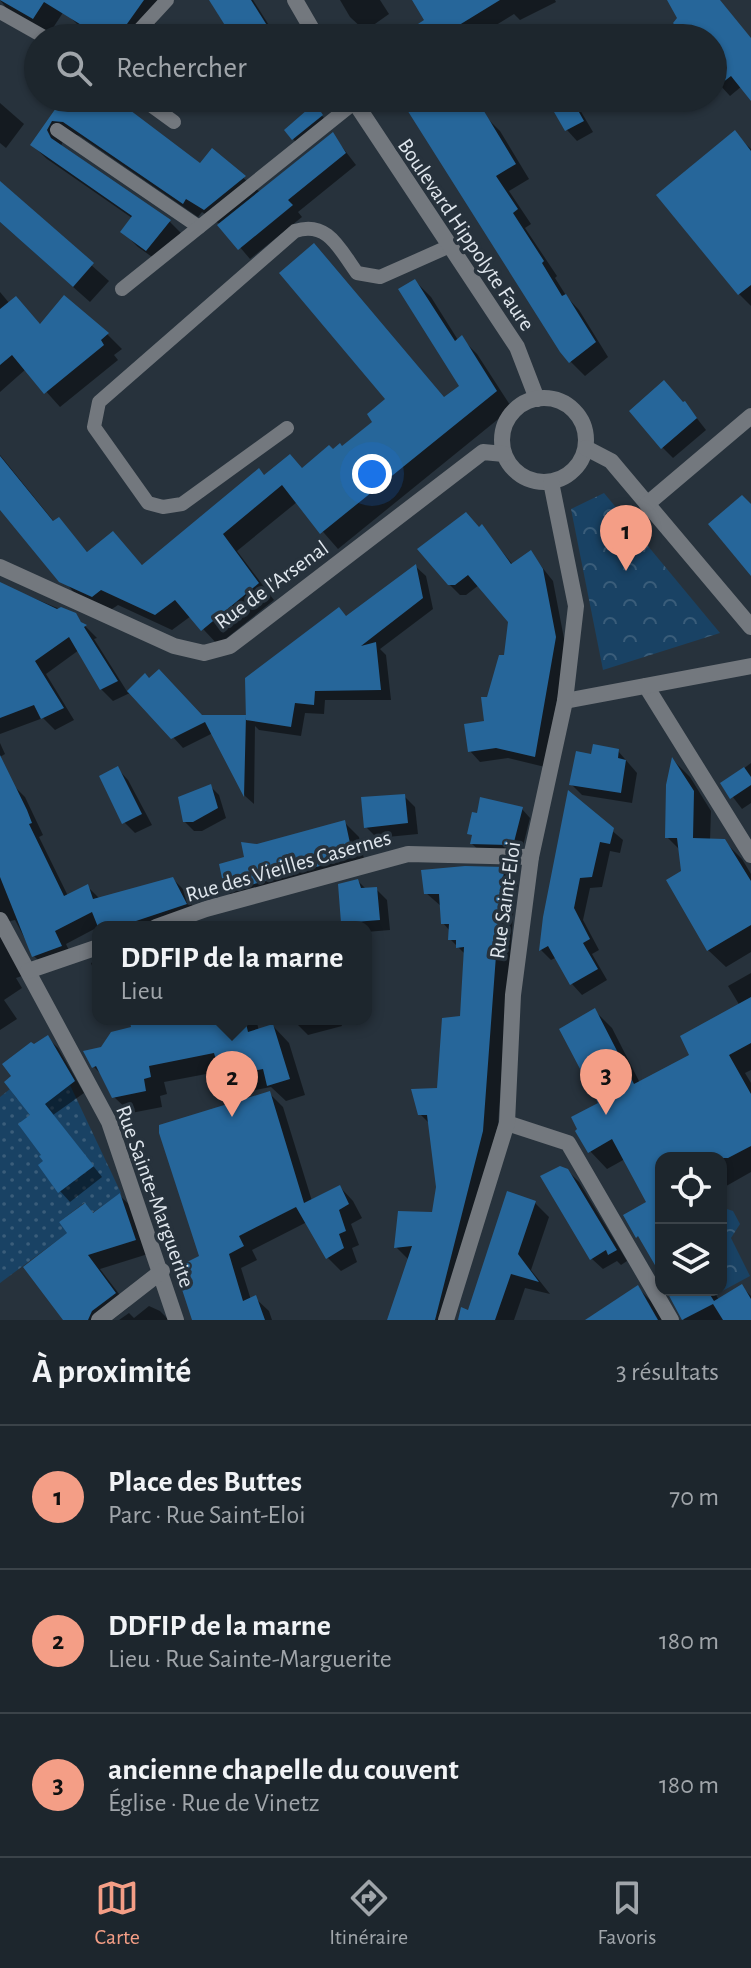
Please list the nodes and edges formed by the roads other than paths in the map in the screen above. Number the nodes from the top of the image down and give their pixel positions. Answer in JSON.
{"nodes":[{"id":1,"x":167,"y":0,"type":"edge"},
{"id":2,"x":295,"y":0,"type":"edge"},
{"id":3,"x":0,"y":12,"type":"edge"},
{"id":4,"x":145,"y":24,"type":"edge"},
{"id":5,"x":309,"y":24,"type":"edge"},
{"id":6,"x":24,"y":26,"type":"edge"},
{"id":7,"x":160,"y":112,"type":"edge"},
{"id":8,"x":338,"y":112,"type":"edge"},
{"id":9,"x":361,"y":112,"type":"edge"},
{"id":10,"x":174,"y":122,"type":"dead end"},
{"id":11,"x":57,"y":130,"type":"dead end"},
{"id":12,"x":199,"y":227,"type":"junction"},
{"id":13,"x":450,"y":246,"type":"junction"},
{"id":14,"x":122,"y":289,"type":"dead end"},
{"id":15,"x":537,"y":399,"type":"junction"},
{"id":16,"x":751,"y":416,"type":"edge"},
{"id":17,"x":287,"y":428,"type":"dead end"},
{"id":18,"x":586,"y":448,"type":"junction"},
{"id":19,"x":504,"y":454,"type":"junction"},
{"id":20,"x":551,"y":482,"type":"junction"},
{"id":21,"x":647,"y":504,"type":"junction"},
{"id":22,"x":0,"y":567,"type":"edge"},
{"id":23,"x":751,"y":627,"type":"edge"},
{"id":24,"x":751,"y":666,"type":"edge"},
{"id":25,"x":646,"y":686,"type":"junction"},
{"id":26,"x":565,"y":701,"type":"junction"},
{"id":27,"x":751,"y":855,"type":"edge"},
{"id":28,"x":531,"y":857,"type":"junction"},
{"id":29,"x":0,"y":920,"type":"edge"},
{"id":30,"x":173,"y":921,"type":"edge"},
{"id":31,"x":92,"y":949,"type":"edge"},
{"id":32,"x":28,"y":971,"type":"junction"},
{"id":33,"x":507,"y":1123,"type":"junction"},
{"id":34,"x":162,"y":1271,"type":"junction"},
{"id":35,"x":99,"y":1320,"type":"edge"},
{"id":36,"x":176,"y":1320,"type":"edge"},
{"id":37,"x":446,"y":1320,"type":"edge"},
{"id":38,"x":671,"y":1320,"type":"edge"}],
"edges":[{"from":1,"to":4,"type":"lane"},
{"from":2,"to":5,"type":"street"},
{"from":3,"to":6,"type":"lane"},
{"from":7,"to":10,"type":"lane"},
{"from":8,"to":12,"type":"lane"},
{"from":9,"to":13,"type":"street","name":"Boulevard Hippolyte Faure"},
{"from":11,"to":12,"type":"lane"},
{"from":12,"to":14,"type":"lane"},
{"from":13,"to":15,"type":"street","name":"Boulevard Hippolyte Faure"},
{"from":13,"to":17,"type":"lane"},
{"from":15,"to":18,"type":"street"},
{"from":15,"to":19,"type":"street"},
{"from":16,"to":21,"type":"street"},
{"from":18,"to":20,"type":"street"},
{"from":18,"to":21,"type":"street"},
{"from":19,"to":20,"type":"street"},
{"from":19,"to":22,"type":"street","name":"Rue de l'Arsenal"},
{"from":20,"to":26,"type":"street","name":"Rue Saint-Eloi"},
{"from":21,"to":23,"type":"street"},
{"from":24,"to":25,"type":"street"},
{"from":25,"to":26,"type":"street"},
{"from":25,"to":27,"type":"street"},
{"from":26,"to":28,"type":"street","name":"Rue Saint-Eloi"},
{"from":28,"to":30,"type":"street","name":"Rue des Vieilles Casernes"},
{"from":28,"to":33,"type":"street","name":"Rue Saint-Eloi"},
{"from":29,"to":32,"type":"street","name":"Rue Sainte-Marguerite"},
{"from":31,"to":32,"type":"street"},
{"from":32,"to":34,"type":"street","name":"Rue Sainte-Marguerite"},
{"from":33,"to":37,"type":"street","name":"Rue Saint-Eloi"},
{"from":33,"to":38,"type":"street"},
{"from":34,"to":35,"type":"street"},
{"from":34,"to":36,"type":"street","name":"Rue Sainte-Marguerite"}]}
